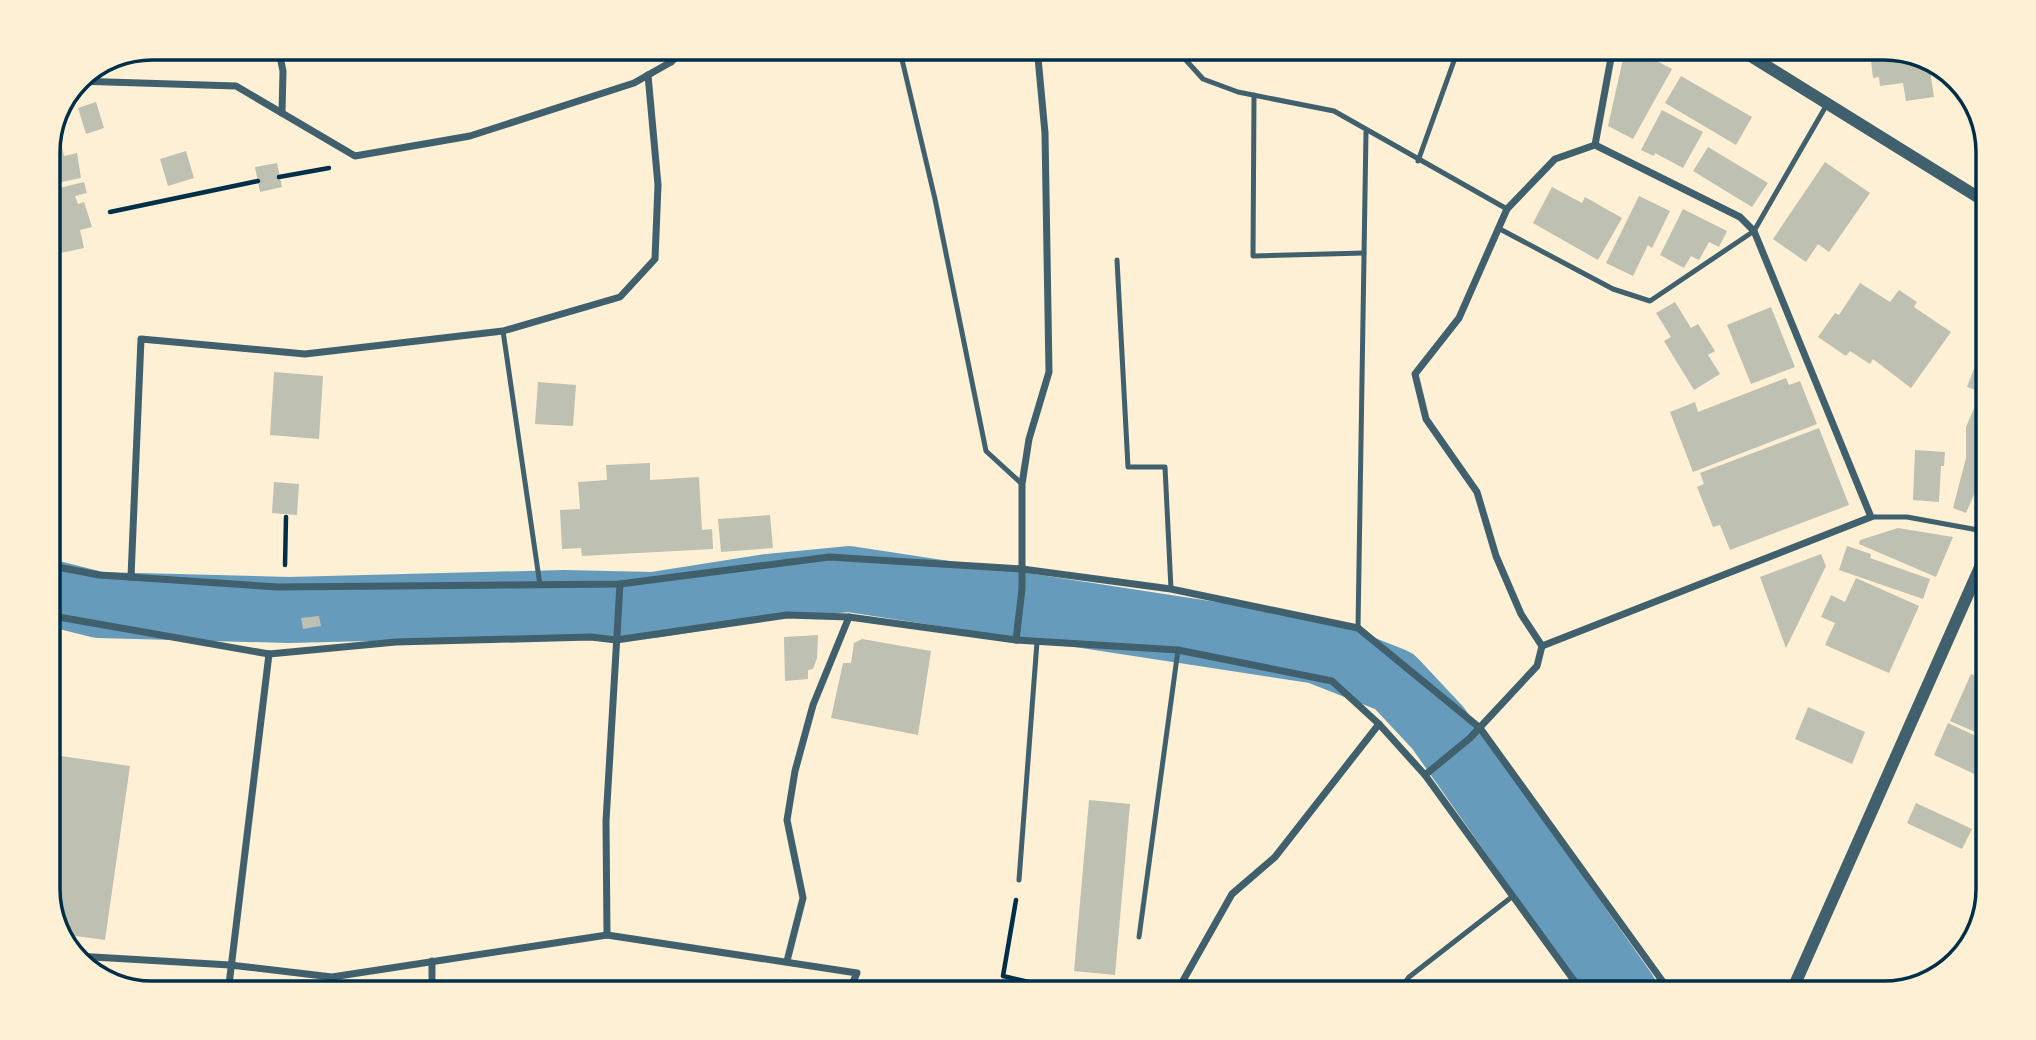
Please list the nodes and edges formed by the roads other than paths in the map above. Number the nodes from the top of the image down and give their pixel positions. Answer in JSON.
{"nodes":[{"id":1,"x":281,"y":60,"type":"edge"},
{"id":2,"x":673,"y":60,"type":"edge"},
{"id":3,"x":902,"y":60,"type":"edge"},
{"id":4,"x":1038,"y":60,"type":"edge"},
{"id":5,"x":1186,"y":60,"type":"edge"},
{"id":6,"x":1454,"y":60,"type":"edge"},
{"id":7,"x":1611,"y":60,"type":"edge"},
{"id":8,"x":1755,"y":60,"type":"edge"},
{"id":9,"x":671,"y":62,"type":"joint"},
{"id":10,"x":648,"y":75,"type":"junction"},
{"id":11,"x":92,"y":81,"type":"edge"},
{"id":12,"x":1254,"y":95,"type":"junction"},
{"id":13,"x":1826,"y":106,"type":"junction"},
{"id":14,"x":282,"y":113,"type":"junction"},
{"id":15,"x":1366,"y":132,"type":"junction"},
{"id":16,"x":1595,"y":145,"type":"junction"},
{"id":17,"x":1418,"y":161,"type":"junction"},
{"id":18,"x":1976,"y":196,"type":"edge"},
{"id":19,"x":1507,"y":209,"type":"junction"},
{"id":20,"x":1498,"y":228,"type":"junction"},
{"id":21,"x":1754,"y":231,"type":"junction"},
{"id":22,"x":1364,"y":253,"type":"junction"},
{"id":23,"x":1117,"y":260,"type":"dead end"},
{"id":24,"x":503,"y":331,"type":"junction"},
{"id":25,"x":1022,"y":484,"type":"junction"},
{"id":26,"x":1871,"y":517,"type":"junction"},
{"id":27,"x":1976,"y":530,"type":"edge"},
{"id":28,"x":60,"y":567,"type":"edge"},
{"id":29,"x":1022,"y":569,"type":"junction"},
{"id":30,"x":131,"y":577,"type":"junction"},
{"id":31,"x":540,"y":585,"type":"junction"},
{"id":32,"x":619,"y":588,"type":"junction"},
{"id":33,"x":1171,"y":589,"type":"junction"},
{"id":34,"x":1976,"y":592,"type":"edge"},
{"id":35,"x":60,"y":617,"type":"edge"},
{"id":36,"x":849,"y":617,"type":"junction"},
{"id":37,"x":1359,"y":628,"type":"junction"},
{"id":38,"x":616,"y":640,"type":"junction"},
{"id":39,"x":1016,"y":640,"type":"junction"},
{"id":40,"x":1037,"y":642,"type":"junction"},
{"id":41,"x":1542,"y":646,"type":"junction"},
{"id":42,"x":1178,"y":650,"type":"junction"},
{"id":43,"x":269,"y":654,"type":"junction"},
{"id":44,"x":1379,"y":724,"type":"junction"},
{"id":45,"x":1480,"y":728,"type":"junction"},
{"id":46,"x":1424,"y":775,"type":"junction"},
{"id":47,"x":1019,"y":880,"type":"road end"},
{"id":48,"x":1513,"y":896,"type":"junction"},
{"id":49,"x":607,"y":935,"type":"junction"},
{"id":50,"x":1139,"y":937,"type":"dead end"},
{"id":51,"x":90,"y":957,"type":"edge"},
{"id":52,"x":432,"y":961,"type":"junction"},
{"id":53,"x":787,"y":961,"type":"junction"},
{"id":54,"x":230,"y":965,"type":"junction"},
{"id":55,"x":229,"y":981,"type":"edge"},
{"id":56,"x":432,"y":981,"type":"edge"},
{"id":57,"x":853,"y":981,"type":"edge"},
{"id":58,"x":1183,"y":981,"type":"edge"},
{"id":59,"x":1406,"y":981,"type":"edge"},
{"id":60,"x":1574,"y":981,"type":"edge"},
{"id":61,"x":1662,"y":981,"type":"edge"},
{"id":62,"x":1797,"y":981,"type":"edge"}],
"edges":[{"from":1,"to":14,"type":"street"},
{"from":2,"to":9,"type":"street"},
{"from":3,"to":25,"type":"lane"},
{"from":4,"to":25,"type":"street"},
{"from":5,"to":12,"type":"lane"},
{"from":6,"to":17,"type":"lane"},
{"from":7,"to":16,"type":"street"},
{"from":8,"to":13,"type":"street"},
{"from":9,"to":10,"type":"street"},
{"from":10,"to":14,"type":"street"},
{"from":10,"to":24,"type":"street"},
{"from":11,"to":14,"type":"street"},
{"from":12,"to":15,"type":"lane"},
{"from":12,"to":22,"type":"lane"},
{"from":13,"to":18,"type":"street"},
{"from":13,"to":21,"type":"lane"},
{"from":15,"to":17,"type":"lane"},
{"from":15,"to":22,"type":"lane"},
{"from":16,"to":19,"type":"street"},
{"from":16,"to":21,"type":"street"},
{"from":17,"to":19,"type":"lane"},
{"from":19,"to":20,"type":"street"},
{"from":20,"to":21,"type":"lane"},
{"from":20,"to":41,"type":"street"},
{"from":21,"to":26,"type":"street"},
{"from":22,"to":37,"type":"lane"},
{"from":23,"to":33,"type":"lane"},
{"from":24,"to":30,"type":"street"},
{"from":24,"to":31,"type":"lane"},
{"from":25,"to":29,"type":"street"},
{"from":26,"to":27,"type":"lane"},
{"from":26,"to":41,"type":"street"},
{"from":28,"to":30,"type":"street"},
{"from":29,"to":32,"type":"street"},
{"from":29,"to":33,"type":"street"},
{"from":29,"to":39,"type":"street"},
{"from":30,"to":31,"type":"street"},
{"from":31,"to":32,"type":"street"},
{"from":32,"to":38,"type":"street"},
{"from":33,"to":37,"type":"street"},
{"from":34,"to":62,"type":"street"},
{"from":35,"to":43,"type":"street"},
{"from":36,"to":38,"type":"street"},
{"from":36,"to":39,"type":"street"},
{"from":36,"to":53,"type":"street"},
{"from":37,"to":45,"type":"street"},
{"from":38,"to":43,"type":"street"},
{"from":38,"to":49,"type":"street"},
{"from":39,"to":40,"type":"street"},
{"from":40,"to":42,"type":"street"},
{"from":40,"to":47,"type":"lane"},
{"from":41,"to":45,"type":"street"},
{"from":42,"to":44,"type":"street"},
{"from":42,"to":50,"type":"lane"},
{"from":43,"to":54,"type":"street"},
{"from":44,"to":46,"type":"street"},
{"from":44,"to":58,"type":"street"},
{"from":45,"to":46,"type":"street"},
{"from":45,"to":61,"type":"street"},
{"from":46,"to":48,"type":"street"},
{"from":48,"to":59,"type":"lane"},
{"from":48,"to":60,"type":"street"},
{"from":49,"to":52,"type":"street"},
{"from":49,"to":53,"type":"street"},
{"from":51,"to":54,"type":"street"},
{"from":52,"to":54,"type":"street"},
{"from":52,"to":56,"type":"street"},
{"from":53,"to":57,"type":"street"},
{"from":54,"to":55,"type":"street"}]}
